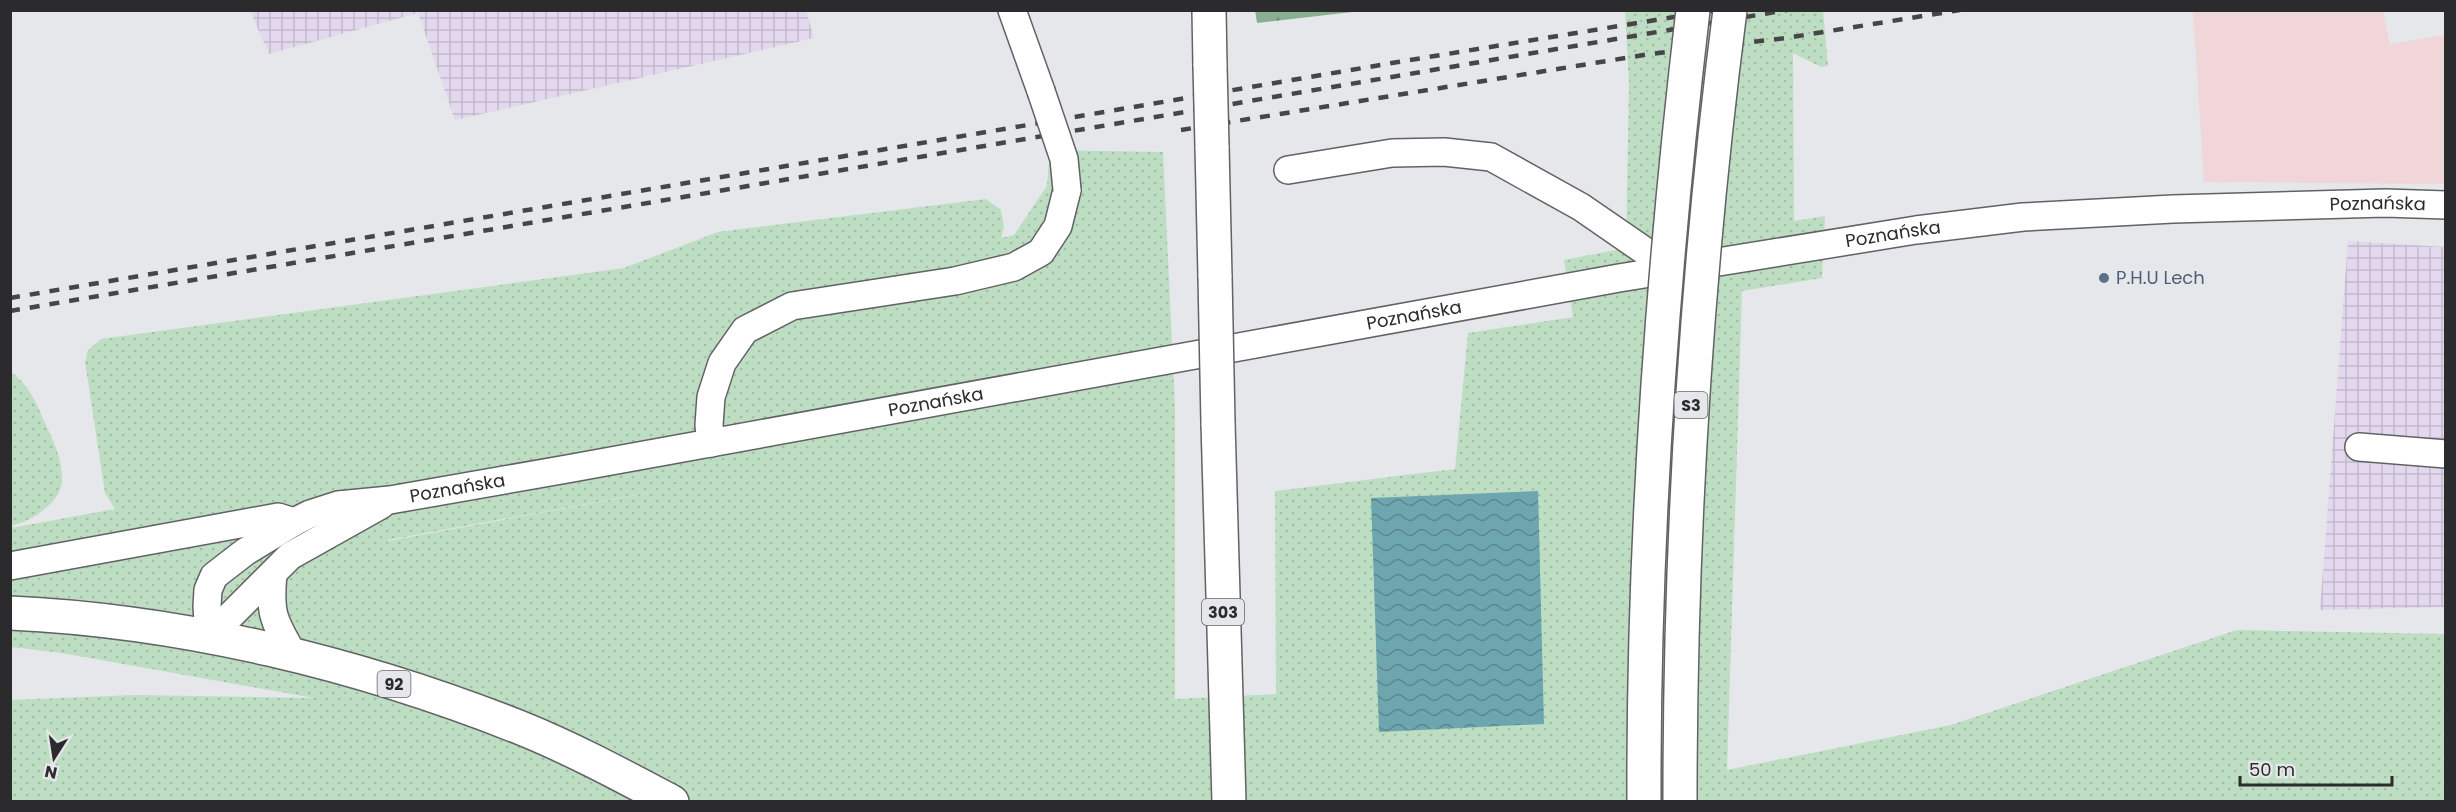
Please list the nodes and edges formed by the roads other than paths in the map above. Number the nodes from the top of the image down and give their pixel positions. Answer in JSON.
{"nodes":[{"id":1,"x":1012,"y":10,"type":"edge"},
{"id":2,"x":1209,"y":10,"type":"edge"},
{"id":3,"x":1693,"y":10,"type":"edge"},
{"id":4,"x":1730,"y":10,"type":"edge"},
{"id":5,"x":1288,"y":170,"type":"dead end"},
{"id":6,"x":2445,"y":205,"type":"edge"},
{"id":7,"x":1671,"y":269,"type":"junction"},
{"id":8,"x":711,"y":443,"type":"junction"},
{"id":9,"x":2359,"y":447,"type":"dead end"},
{"id":10,"x":2445,"y":454,"type":"edge"},
{"id":11,"x":390,"y":500,"type":"junction"},
{"id":12,"x":294,"y":522,"type":"junction"},
{"id":13,"x":10,"y":566,"type":"edge"},
{"id":14,"x":273,"y":573,"type":"junction"},
{"id":15,"x":10,"y":613,"type":"edge"},
{"id":16,"x":209,"y":637,"type":"junction"},
{"id":17,"x":294,"y":656,"type":"junction"},
{"id":18,"x":672,"y":801,"type":"edge"},
{"id":19,"x":1228,"y":801,"type":"edge"},
{"id":20,"x":1644,"y":801,"type":"edge"},
{"id":21,"x":1680,"y":801,"type":"edge"}],
"edges":[{"from":1,"to":8,"type":"street","bridge":true},
{"from":2,"to":19,"type":"main road","number":"303","bridge":true},
{"from":3,"to":20,"type":"main road","number":"S3","bridge":true},
{"from":4,"to":21,"type":"main road","number":"S3","bridge":true},
{"from":5,"to":7,"type":"street"},
{"from":6,"to":7,"type":"street","name":"Poznańska"},
{"from":7,"to":8,"type":"street","name":"Poznańska"},
{"from":8,"to":11,"type":"street","name":"Poznańska"},
{"from":9,"to":10,"type":"street"},
{"from":11,"to":12,"type":"street","name":"Poznańska"},
{"from":11,"to":14,"type":"street","name":"Poznańska"},
{"from":12,"to":13,"type":"street","name":"Poznańska"},
{"from":12,"to":16,"type":"street","name":"Poznańska"},
{"from":14,"to":16,"type":"street","name":"Poznańska"},
{"from":14,"to":17,"type":"street"},
{"from":15,"to":16,"type":"main road","number":"92"},
{"from":16,"to":17,"type":"main road","number":"92"},
{"from":17,"to":18,"type":"main road","number":"92"}]}
